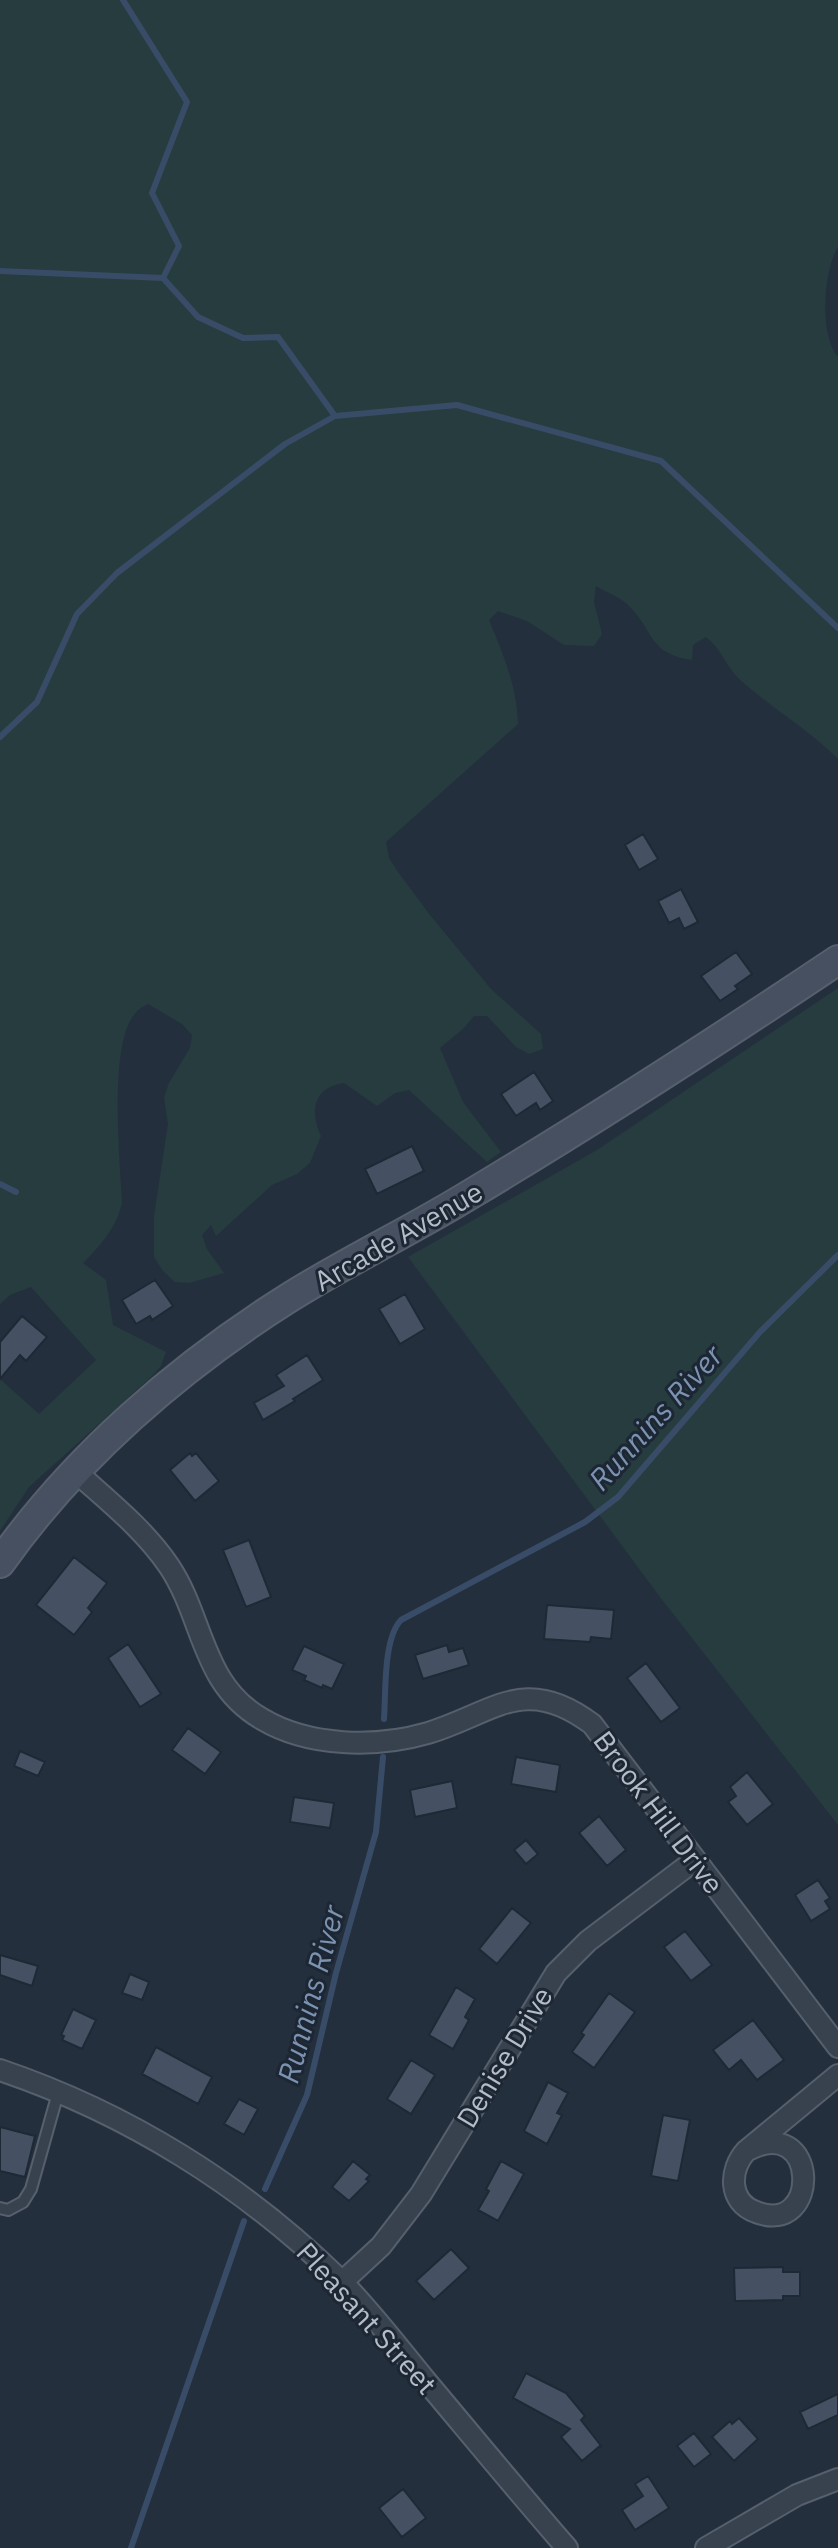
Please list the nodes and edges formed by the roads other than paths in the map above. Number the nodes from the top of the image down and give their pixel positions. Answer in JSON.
{"nodes":[{"id":1,"x":838,"y":960,"type":"edge"},
{"id":2,"x":75,"y":1471,"type":"junction"},
{"id":3,"x":0,"y":1563,"type":"edge"},
{"id":4,"x":695,"y":1860,"type":"junction"},
{"id":5,"x":838,"y":2047,"type":"edge"},
{"id":6,"x":0,"y":2070,"type":"edge"},
{"id":7,"x":838,"y":2075,"type":"edge"},
{"id":8,"x":58,"y":2093,"type":"junction"},
{"id":9,"x":805,"y":2103,"type":"junction"},
{"id":10,"x":746,"y":2151,"type":"junction"},
{"id":11,"x":800,"y":2161,"type":"junction"},
{"id":12,"x":0,"y":2208,"type":"edge"},
{"id":13,"x":342,"y":2282,"type":"junction"},
{"id":14,"x":838,"y":2479,"type":"edge"},
{"id":15,"x":567,"y":2548,"type":"edge"},
{"id":16,"x":706,"y":2548,"type":"edge"}],
"edges":[{"from":1,"to":2,"type":"main road","name":"Arcade Avenue"},
{"from":2,"to":3,"type":"main road","name":"Arcade Avenue"},
{"from":2,"to":4,"type":"street","name":"Brook Hill Drive"},
{"from":4,"to":5,"type":"street","name":"Brook Hill Drive"},
{"from":4,"to":13,"type":"street","name":"Denise Drive"},
{"from":6,"to":8,"type":"street","name":"Pleasant Street"},
{"from":7,"to":9,"type":"street"},
{"from":8,"to":12,"type":"lane"},
{"from":8,"to":13,"type":"street","name":"Pleasant Street"},
{"from":9,"to":10,"type":"street"},
{"from":9,"to":11,"type":"street"},
{"from":10,"to":11,"type":"street"},
{"from":10,"to":11,"type":"street"},
{"from":13,"to":15,"type":"street","name":"Pleasant Street"},
{"from":14,"to":16,"type":"street"}]}
